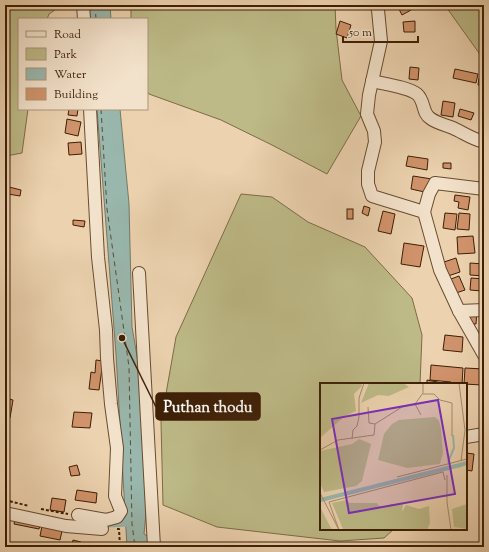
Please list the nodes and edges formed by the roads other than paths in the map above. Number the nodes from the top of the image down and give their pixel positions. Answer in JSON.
{"nodes":[{"id":1,"x":83,"y":5,"type":"edge"},
{"id":2,"x":376,"y":5,"type":"edge"},
{"id":3,"x":84,"y":18,"type":"edge"},
{"id":4,"x":372,"y":81,"type":"junction"},
{"id":5,"x":90,"y":110,"type":"edge"},
{"id":6,"x":484,"y":142,"type":"edge"},
{"id":7,"x":484,"y":189,"type":"edge"},
{"id":8,"x":424,"y":212,"type":"junction"},
{"id":9,"x":139,"y":273,"type":"dead end"},
{"id":10,"x":484,"y":310,"type":"edge"},
{"id":11,"x":459,"y":311,"type":"junction"},
{"id":12,"x":484,"y":355,"type":"edge"},
{"id":13,"x":484,"y":434,"type":"edge"},
{"id":14,"x":467,"y":437,"type":"edge"},
{"id":15,"x":5,"y":512,"type":"edge"},
{"id":16,"x":78,"y":515,"type":"road end"},
{"id":17,"x":102,"y":529,"type":"road end"},
{"id":18,"x":154,"y":543,"type":"edge"}],
"edges":[{"from":1,"to":3,"type":"street"},
{"from":2,"to":4,"type":"street"},
{"from":4,"to":6,"type":"street"},
{"from":4,"to":8,"type":"street"},
{"from":5,"to":16,"type":"street"},
{"from":7,"to":8,"type":"street"},
{"from":8,"to":11,"type":"street"},
{"from":9,"to":18,"type":"street"},
{"from":10,"to":11,"type":"street"},
{"from":11,"to":12,"type":"street"},
{"from":13,"to":14,"type":"street"},
{"from":15,"to":17,"type":"street"}]}
